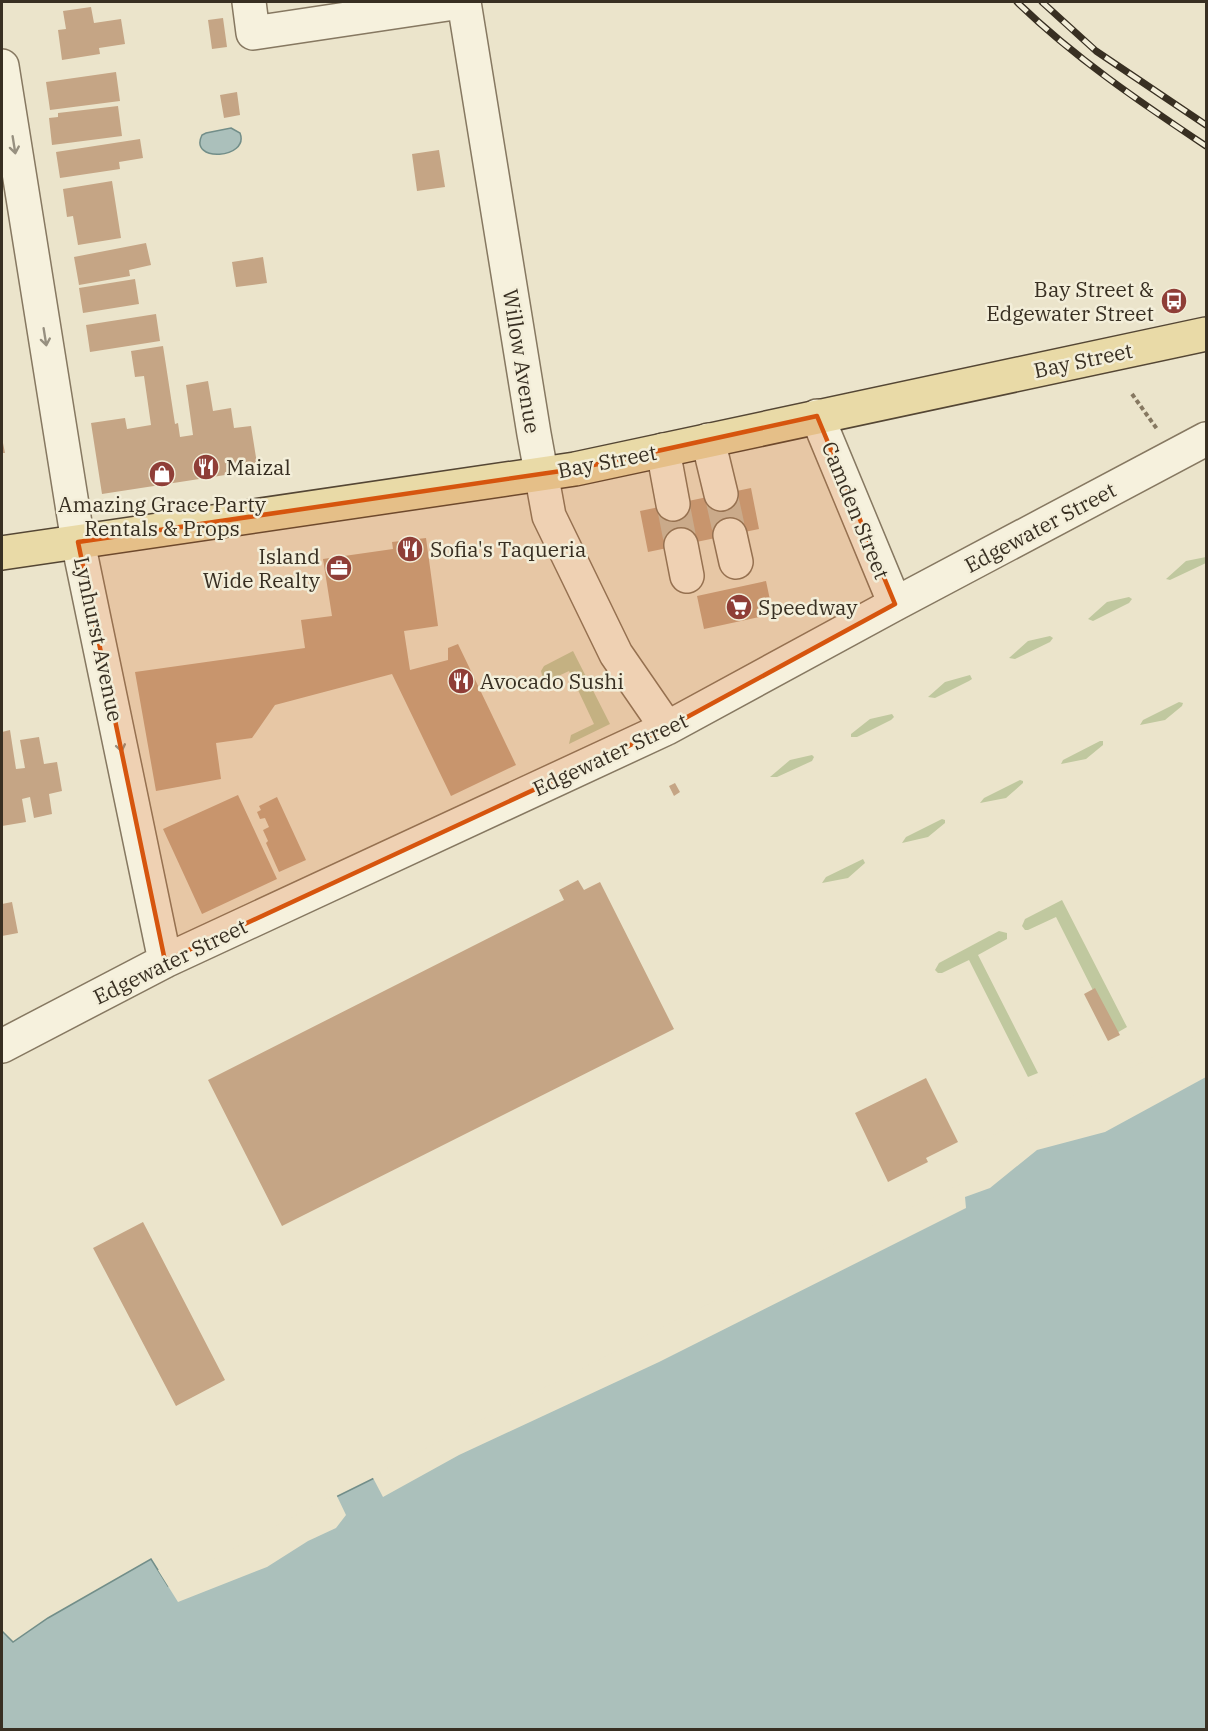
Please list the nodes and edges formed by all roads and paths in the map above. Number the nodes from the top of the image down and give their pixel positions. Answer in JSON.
{"nodes":[{"id":1,"x":249,"y":2,"type":"edge"},
{"id":2,"x":462,"y":2,"type":"edge"},
{"id":3,"x":2,"y":66,"type":"edge"},
{"id":4,"x":1206,"y":334,"type":"edge"},
{"id":5,"x":1132,"y":394,"type":"dead end"},
{"id":6,"x":818,"y":416,"type":"junction"},
{"id":7,"x":1159,"y":432,"type":"dead end"},
{"id":8,"x":1206,"y":439,"type":"edge"},
{"id":9,"x":708,"y":440,"type":"junction"},
{"id":10,"x":663,"y":450,"type":"junction"},
{"id":11,"x":541,"y":474,"type":"junction"},
{"id":12,"x":721,"y":494,"type":"tunnel mouth"},
{"id":13,"x":673,"y":504,"type":"tunnel mouth"},
{"id":14,"x":78,"y":542,"type":"junction"},
{"id":15,"x":2,"y":553,"type":"edge"},
{"id":16,"x":895,"y":604,"type":"junction"},
{"id":17,"x":667,"y":728,"type":"junction"},
{"id":18,"x":165,"y":961,"type":"junction"},
{"id":19,"x":2,"y":1046,"type":"edge"}],
"edges":[{"from":1,"to":2,"type":"street"},
{"from":2,"to":11,"type":"street","name":"Willow Avenue"},
{"from":3,"to":14,"type":"street","name":"Lynhurst Avenue","one_way":true},
{"from":4,"to":6,"type":"main road","name":"Bay Street"},
{"from":5,"to":7,"type":"path"},
{"from":6,"to":9,"type":"main road","name":"Bay Street"},
{"from":6,"to":16,"type":"street","name":"Camden Street"},
{"from":8,"to":16,"type":"street","name":"Edgewater Street"},
{"from":9,"to":10,"type":"main road","name":"Bay Street"},
{"from":9,"to":12,"type":"street"},
{"from":10,"to":11,"type":"main road","name":"Bay Street"},
{"from":10,"to":13,"type":"street"},
{"from":11,"to":14,"type":"main road","name":"Bay Street"},
{"from":11,"to":17,"type":"street","name":"Willow Avenue"},
{"from":14,"to":15,"type":"main road","name":"Bay Street"},
{"from":14,"to":18,"type":"street","name":"Lynhurst Avenue","one_way":true},
{"from":16,"to":17,"type":"street","name":"Edgewater Street"},
{"from":17,"to":18,"type":"street","name":"Edgewater Street"},
{"from":18,"to":19,"type":"street","name":"Edgewater Street"}]}
